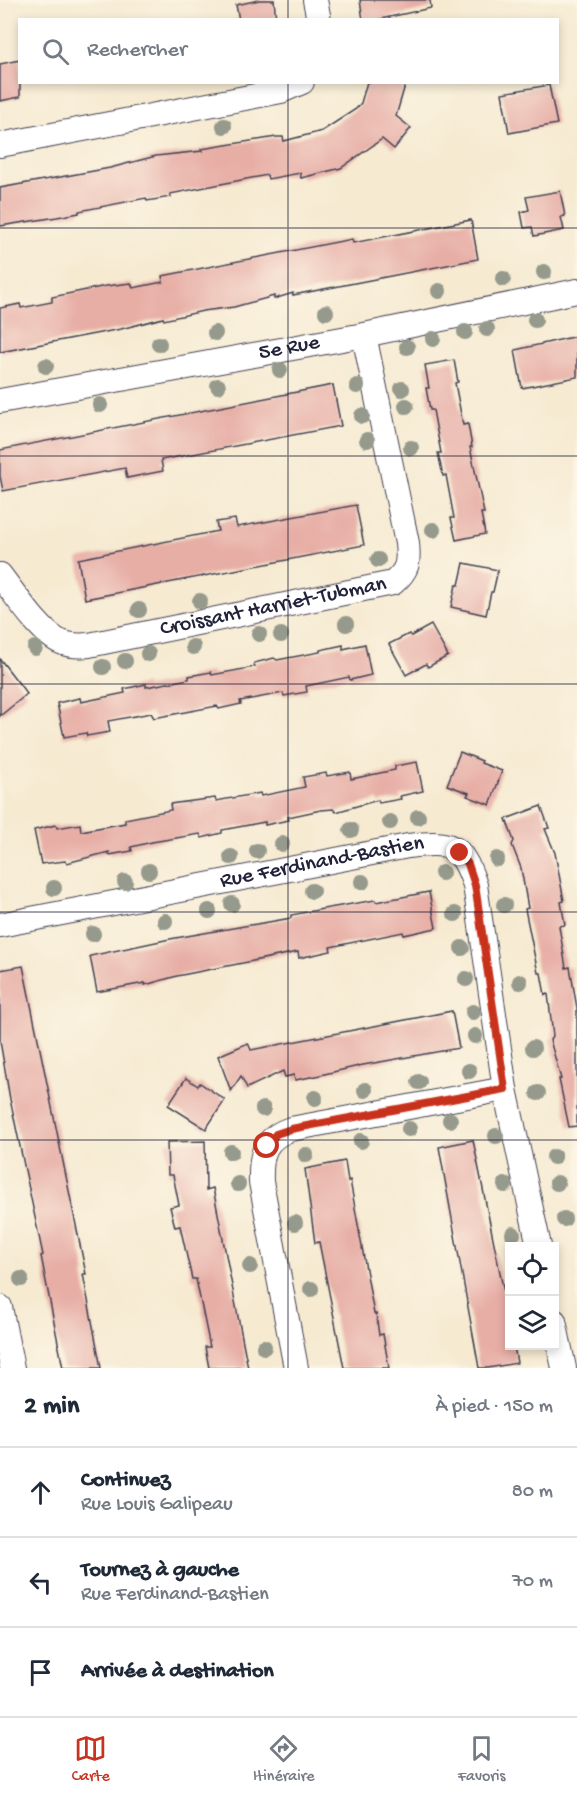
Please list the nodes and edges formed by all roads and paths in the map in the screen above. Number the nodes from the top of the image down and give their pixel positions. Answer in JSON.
{"nodes":[{"id":1,"x":315,"y":0,"type":"edge"},
{"id":2,"x":319,"y":18,"type":"edge"},
{"id":3,"x":297,"y":84,"type":"edge"},
{"id":4,"x":0,"y":145,"type":"edge"},
{"id":5,"x":577,"y":291,"type":"edge"},
{"id":6,"x":364,"y":335,"type":"junction"},
{"id":7,"x":0,"y":401,"type":"edge"},
{"id":8,"x":0,"y":575,"type":"edge"},
{"id":9,"x":0,"y":925,"type":"edge"},
{"id":10,"x":505,"y":1089,"type":"junction"},
{"id":11,"x":538,"y":1242,"type":"edge"},
{"id":12,"x":0,"y":1306,"type":"edge"},
{"id":13,"x":559,"y":1342,"type":"edge"},
{"id":14,"x":577,"y":1367,"type":"edge"},
{"id":15,"x":12,"y":1368,"type":"edge"},
{"id":16,"x":296,"y":1368,"type":"edge"},
{"id":17,"x":564,"y":1368,"type":"edge"},
{"id":18,"x":570,"y":1368,"type":"edge"}],
"edges":[{"from":1,"to":2,"type":"street"},
{"from":3,"to":4,"type":"street"},
{"from":5,"to":6,"type":"street","name":"5e Rue"},
{"from":6,"to":7,"type":"street","name":"5e Rue"},
{"from":6,"to":8,"type":"street","name":"Croissant Harriet-Tubman"},
{"from":9,"to":10,"type":"street","name":"Rue Ferdinand-Bastien"},
{"from":10,"to":11,"type":"street","name":"Rue Ferdinand-Bastien"},
{"from":10,"to":16,"type":"street"},
{"from":12,"to":15,"type":"street"},
{"from":13,"to":17,"type":"street"},
{"from":14,"to":18,"type":"street"}]}
